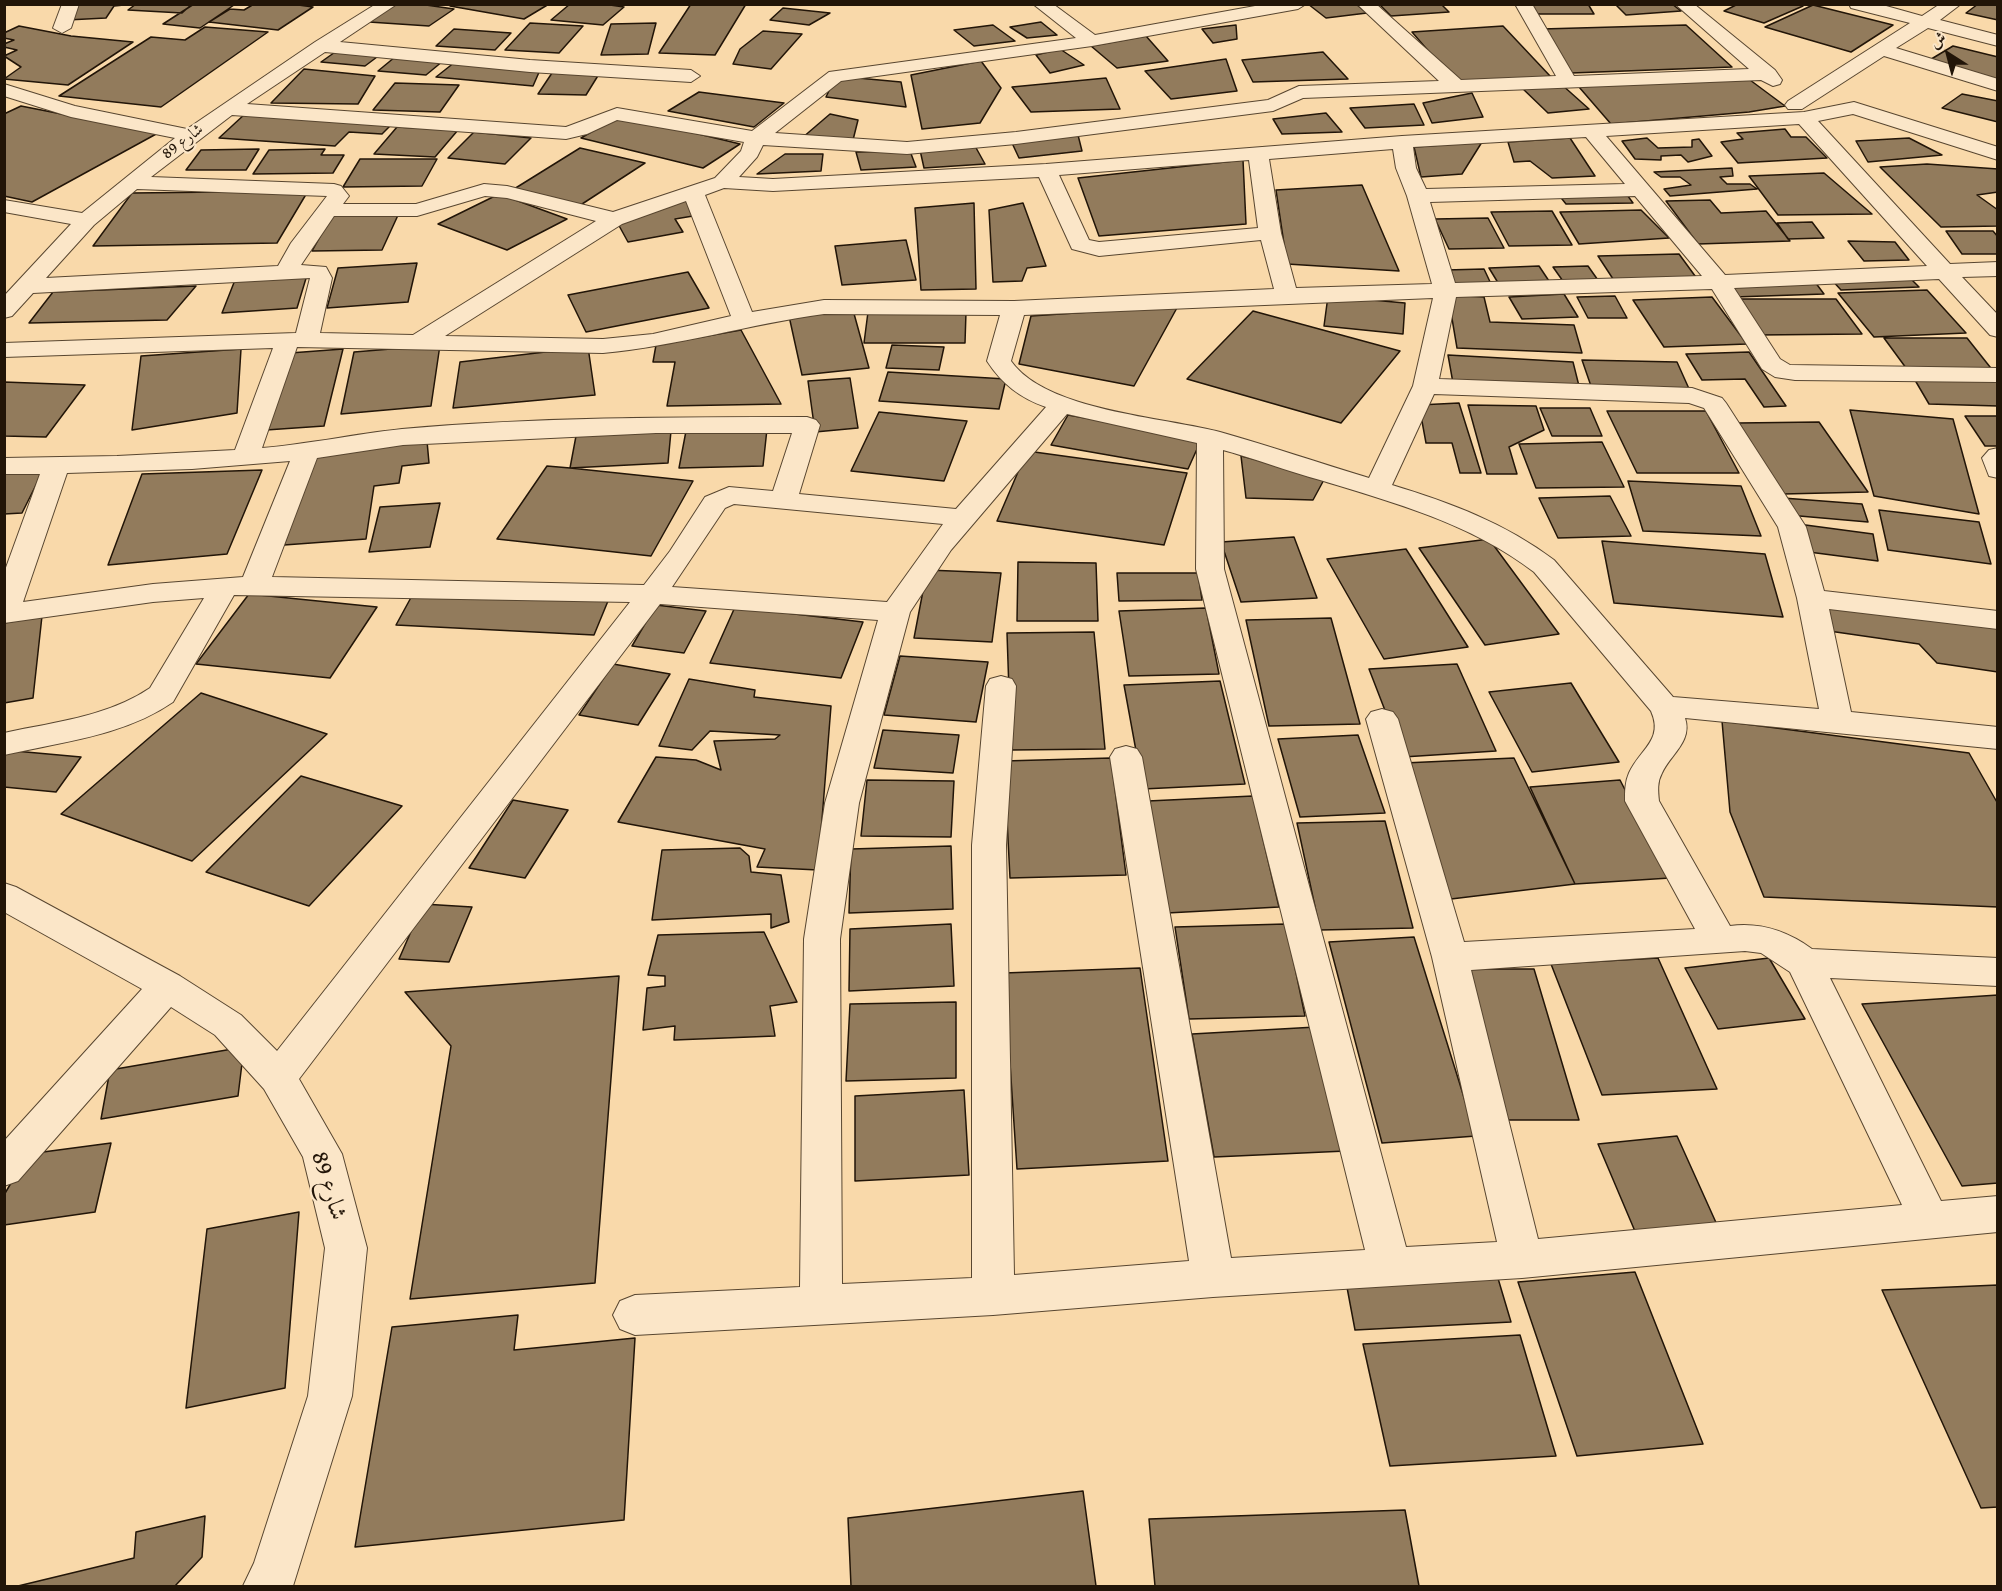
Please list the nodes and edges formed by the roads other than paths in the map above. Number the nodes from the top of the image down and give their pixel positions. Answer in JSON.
{"nodes":[{"id":1,"x":71,"y":4,"type":"edge"},
{"id":2,"x":389,"y":4,"type":"edge"},
{"id":3,"x":1041,"y":4,"type":"edge"},
{"id":4,"x":1298,"y":4,"type":"edge"},
{"id":5,"x":1365,"y":4,"type":"edge"},
{"id":6,"x":1523,"y":4,"type":"edge"},
{"id":7,"x":1683,"y":4,"type":"edge"},
{"id":8,"x":1857,"y":4,"type":"edge"},
{"id":9,"x":1953,"y":4,"type":"edge"},
{"id":10,"x":1925,"y":22,"type":"junction"},
{"id":11,"x":62,"y":28,"type":"dead end"},
{"id":12,"x":1092,"y":41,"type":"junction"},
{"id":13,"x":1998,"y":41,"type":"edge"},
{"id":14,"x":321,"y":46,"type":"junction"},
{"id":15,"x":1882,"y":50,"type":"junction"},
{"id":16,"x":1768,"y":74,"type":"junction"},
{"id":17,"x":691,"y":76,"type":"dead end"},
{"id":18,"x":1567,"y":80,"type":"junction"},
{"id":19,"x":1454,"y":84,"type":"junction"},
{"id":20,"x":1998,"y":85,"type":"edge"},
{"id":21,"x":4,"y":90,"type":"edge"},
{"id":22,"x":29,"y":100,"type":"junction"},
{"id":23,"x":230,"y":109,"type":"junction"},
{"id":24,"x":4,"y":112,"type":"edge"},
{"id":25,"x":1799,"y":112,"type":"junction"},
{"id":26,"x":1592,"y":132,"type":"junction"},
{"id":27,"x":193,"y":136,"type":"junction"},
{"id":28,"x":756,"y":138,"type":"junction"},
{"id":29,"x":1402,"y":142,"type":"junction"},
{"id":30,"x":1258,"y":153,"type":"junction"},
{"id":31,"x":1998,"y":154,"type":"edge"},
{"id":32,"x":1046,"y":170,"type":"junction"},
{"id":33,"x":722,"y":182,"type":"junction"},
{"id":34,"x":131,"y":183,"type":"junction"},
{"id":35,"x":1641,"y":190,"type":"junction"},
{"id":36,"x":693,"y":192,"type":"junction"},
{"id":37,"x":1418,"y":196,"type":"junction"},
{"id":38,"x":4,"y":206,"type":"edge"},
{"id":39,"x":327,"y":210,"type":"junction"},
{"id":40,"x":614,"y":219,"type":"junction"},
{"id":41,"x":86,"y":220,"type":"junction"},
{"id":42,"x":1270,"y":233,"type":"junction"},
{"id":43,"x":1998,"y":269,"type":"edge"},
{"id":44,"x":1943,"y":271,"type":"junction"},
{"id":45,"x":286,"y":272,"type":"junction"},
{"id":46,"x":1719,"y":282,"type":"junction"},
{"id":47,"x":26,"y":286,"type":"junction"},
{"id":48,"x":1446,"y":291,"type":"junction"},
{"id":49,"x":1287,"y":296,"type":"junction"},
{"id":50,"x":1014,"y":308,"type":"junction"},
{"id":51,"x":4,"y":312,"type":"edge"},
{"id":52,"x":744,"y":320,"type":"junction"},
{"id":53,"x":1998,"y":330,"type":"edge"},
{"id":54,"x":297,"y":340,"type":"junction"},
{"id":55,"x":420,"y":341,"type":"junction"},
{"id":56,"x":4,"y":350,"type":"edge"},
{"id":57,"x":1998,"y":375,"type":"edge"},
{"id":58,"x":1425,"y":386,"type":"junction"},
{"id":59,"x":1062,"y":404,"type":"junction"},
{"id":60,"x":1210,"y":438,"type":"junction"},
{"id":61,"x":307,"y":451,"type":"junction"},
{"id":62,"x":1998,"y":456,"type":"edge"},
{"id":63,"x":246,"y":457,"type":"junction"},
{"id":64,"x":4,"y":466,"type":"edge"},
{"id":65,"x":56,"y":466,"type":"junction"},
{"id":66,"x":1998,"y":470,"type":"edge"},
{"id":67,"x":1377,"y":489,"type":"junction"},
{"id":68,"x":784,"y":499,"type":"junction"},
{"id":69,"x":964,"y":518,"type":"junction"},
{"id":70,"x":240,"y":586,"type":"junction"},
{"id":71,"x":649,"y":594,"type":"junction"},
{"id":72,"x":1812,"y":598,"type":"junction"},
{"id":73,"x":895,"y":612,"type":"junction"},
{"id":74,"x":5,"y":614,"type":"edge"},
{"id":75,"x":1998,"y":621,"type":"edge"},
{"id":76,"x":1001,"y":686,"type":"dead end"},
{"id":77,"x":1664,"y":707,"type":"junction"},
{"id":78,"x":1382,"y":719,"type":"dead end"},
{"id":79,"x":1838,"y":723,"type":"junction"},
{"id":80,"x":1998,"y":738,"type":"edge"},
{"id":81,"x":4,"y":744,"type":"edge"},
{"id":82,"x":1126,"y":757,"type":"dead end"},
{"id":83,"x":8,"y":903,"type":"edge"},
{"id":84,"x":1720,"y":941,"type":"junction"},
{"id":85,"x":1450,"y":957,"type":"junction"},
{"id":86,"x":1804,"y":963,"type":"junction"},
{"id":87,"x":1998,"y":972,"type":"edge"},
{"id":88,"x":168,"y":986,"type":"junction"},
{"id":89,"x":278,"y":1078,"type":"junction"},
{"id":90,"x":4,"y":1169,"type":"edge"},
{"id":91,"x":1998,"y":1214,"type":"edge"},
{"id":92,"x":1929,"y":1219,"type":"junction"},
{"id":93,"x":1521,"y":1259,"type":"junction"},
{"id":94,"x":1390,"y":1268,"type":"junction"},
{"id":95,"x":1213,"y":1278,"type":"junction"},
{"id":96,"x":993,"y":1296,"type":"junction"},
{"id":97,"x":821,"y":1304,"type":"junction"},
{"id":98,"x":635,"y":1315,"type":"dead end"},
{"id":99,"x":267,"y":1587,"type":"edge"}],
"edges":[{"from":1,"to":11,"type":"street"},
{"from":2,"to":14,"type":"street","name":"شارع 89"},
{"from":3,"to":12,"type":"street"},
{"from":4,"to":12,"type":"street"},
{"from":5,"to":19,"type":"street"},
{"from":6,"to":18,"type":"street"},
{"from":7,"to":16,"type":"street"},
{"from":8,"to":10,"type":"street"},
{"from":9,"to":10,"type":"street"},
{"from":10,"to":13,"type":"street"},
{"from":10,"to":15,"type":"street"},
{"from":12,"to":28,"type":"street"},
{"from":14,"to":17,"type":"street"},
{"from":14,"to":23,"type":"street","name":"شارع 89"},
{"from":15,"to":20,"type":"street"},
{"from":15,"to":25,"type":"street"},
{"from":16,"to":18,"type":"street"},
{"from":16,"to":25,"type":"street"},
{"from":18,"to":19,"type":"street"},
{"from":19,"to":28,"type":"street"},
{"from":21,"to":22,"type":"street"},
{"from":22,"to":24,"type":"street"},
{"from":22,"to":27,"type":"street"},
{"from":23,"to":27,"type":"street","name":"شارع 89"},
{"from":23,"to":28,"type":"street"},
{"from":25,"to":26,"type":"street"},
{"from":25,"to":31,"type":"street"},
{"from":25,"to":44,"type":"street"},
{"from":26,"to":29,"type":"street"},
{"from":26,"to":35,"type":"street"},
{"from":27,"to":34,"type":"street","name":"شارع 89"},
{"from":28,"to":33,"type":"street"},
{"from":29,"to":30,"type":"street"},
{"from":29,"to":37,"type":"street"},
{"from":30,"to":32,"type":"street"},
{"from":30,"to":42,"type":"street"},
{"from":32,"to":33,"type":"street"},
{"from":32,"to":42,"type":"street"},
{"from":33,"to":36,"type":"street"},
{"from":34,"to":39,"type":"street"},
{"from":34,"to":41,"type":"street","name":"شارع 89"},
{"from":35,"to":37,"type":"street"},
{"from":35,"to":46,"type":"street"},
{"from":36,"to":40,"type":"street"},
{"from":36,"to":52,"type":"street"},
{"from":37,"to":48,"type":"street"},
{"from":38,"to":41,"type":"street"},
{"from":39,"to":40,"type":"street"},
{"from":39,"to":45,"type":"street"},
{"from":40,"to":55,"type":"street"},
{"from":41,"to":47,"type":"street","name":"شارع 89"},
{"from":42,"to":49,"type":"street"},
{"from":43,"to":44,"type":"street"},
{"from":44,"to":46,"type":"street"},
{"from":44,"to":53,"type":"street"},
{"from":45,"to":47,"type":"street"},
{"from":45,"to":54,"type":"street"},
{"from":46,"to":48,"type":"street"},
{"from":46,"to":57,"type":"street"},
{"from":47,"to":51,"type":"street","name":"شارع 89"},
{"from":48,"to":49,"type":"street"},
{"from":48,"to":58,"type":"street"},
{"from":49,"to":50,"type":"street"},
{"from":50,"to":52,"type":"street"},
{"from":50,"to":59,"type":"street"},
{"from":52,"to":55,"type":"street"},
{"from":54,"to":55,"type":"street"},
{"from":54,"to":56,"type":"street"},
{"from":54,"to":63,"type":"street"},
{"from":58,"to":67,"type":"street"},
{"from":58,"to":72,"type":"street"},
{"from":59,"to":60,"type":"street"},
{"from":59,"to":69,"type":"street"},
{"from":60,"to":67,"type":"street"},
{"from":60,"to":94,"type":"street"},
{"from":61,"to":63,"type":"street"},
{"from":61,"to":68,"type":"street"},
{"from":61,"to":70,"type":"street"},
{"from":62,"to":66,"type":"street"},
{"from":63,"to":65,"type":"street"},
{"from":64,"to":65,"type":"street"},
{"from":65,"to":74,"type":"street"},
{"from":67,"to":77,"type":"street"},
{"from":68,"to":69,"type":"street"},
{"from":68,"to":71,"type":"street"},
{"from":69,"to":73,"type":"street"},
{"from":70,"to":71,"type":"street"},
{"from":70,"to":74,"type":"street"},
{"from":70,"to":81,"type":"street"},
{"from":71,"to":73,"type":"street"},
{"from":71,"to":89,"type":"street"},
{"from":72,"to":75,"type":"street"},
{"from":72,"to":79,"type":"street"},
{"from":73,"to":97,"type":"street"},
{"from":76,"to":96,"type":"street"},
{"from":77,"to":79,"type":"street"},
{"from":77,"to":84,"type":"street"},
{"from":78,"to":85,"type":"street"},
{"from":79,"to":80,"type":"street"},
{"from":82,"to":95,"type":"street"},
{"from":83,"to":88,"type":"street","name":"شارع 89"},
{"from":84,"to":85,"type":"street"},
{"from":84,"to":86,"type":"street"},
{"from":85,"to":93,"type":"street"},
{"from":86,"to":87,"type":"street"},
{"from":86,"to":92,"type":"street"},
{"from":88,"to":89,"type":"street","name":"شارع 89"},
{"from":88,"to":90,"type":"street"},
{"from":89,"to":99,"type":"street","name":"شارع 89"},
{"from":91,"to":92,"type":"street"},
{"from":92,"to":93,"type":"street"},
{"from":93,"to":94,"type":"street"},
{"from":94,"to":95,"type":"street"},
{"from":95,"to":96,"type":"street"},
{"from":96,"to":97,"type":"street"},
{"from":97,"to":98,"type":"street"}]}
